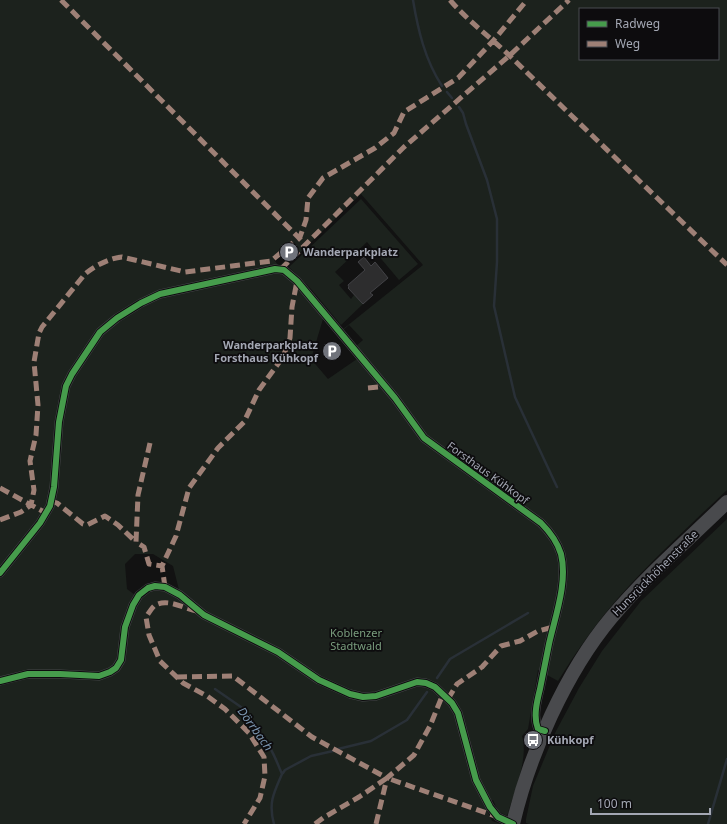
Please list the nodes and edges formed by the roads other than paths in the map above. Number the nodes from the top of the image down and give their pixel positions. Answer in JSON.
{"nodes":[{"id":1,"x":727,"y":502,"type":"edge"},
{"id":2,"x":0,"y":573,"type":"edge"},
{"id":3,"x":0,"y":681,"type":"edge"},
{"id":4,"x":545,"y":731,"type":"junction"},
{"id":5,"x":513,"y":824,"type":"edge"}],
"edges":[{"from":1,"to":4,"type":"main road","name":"Hunsrückhöhenstraße"},
{"from":2,"to":4,"type":"street","name":"Forsthaus Kühkopf"},
{"from":3,"to":5,"type":"street"},
{"from":4,"to":5,"type":"main road","name":"Hunsrückhöhenstraße"}]}
